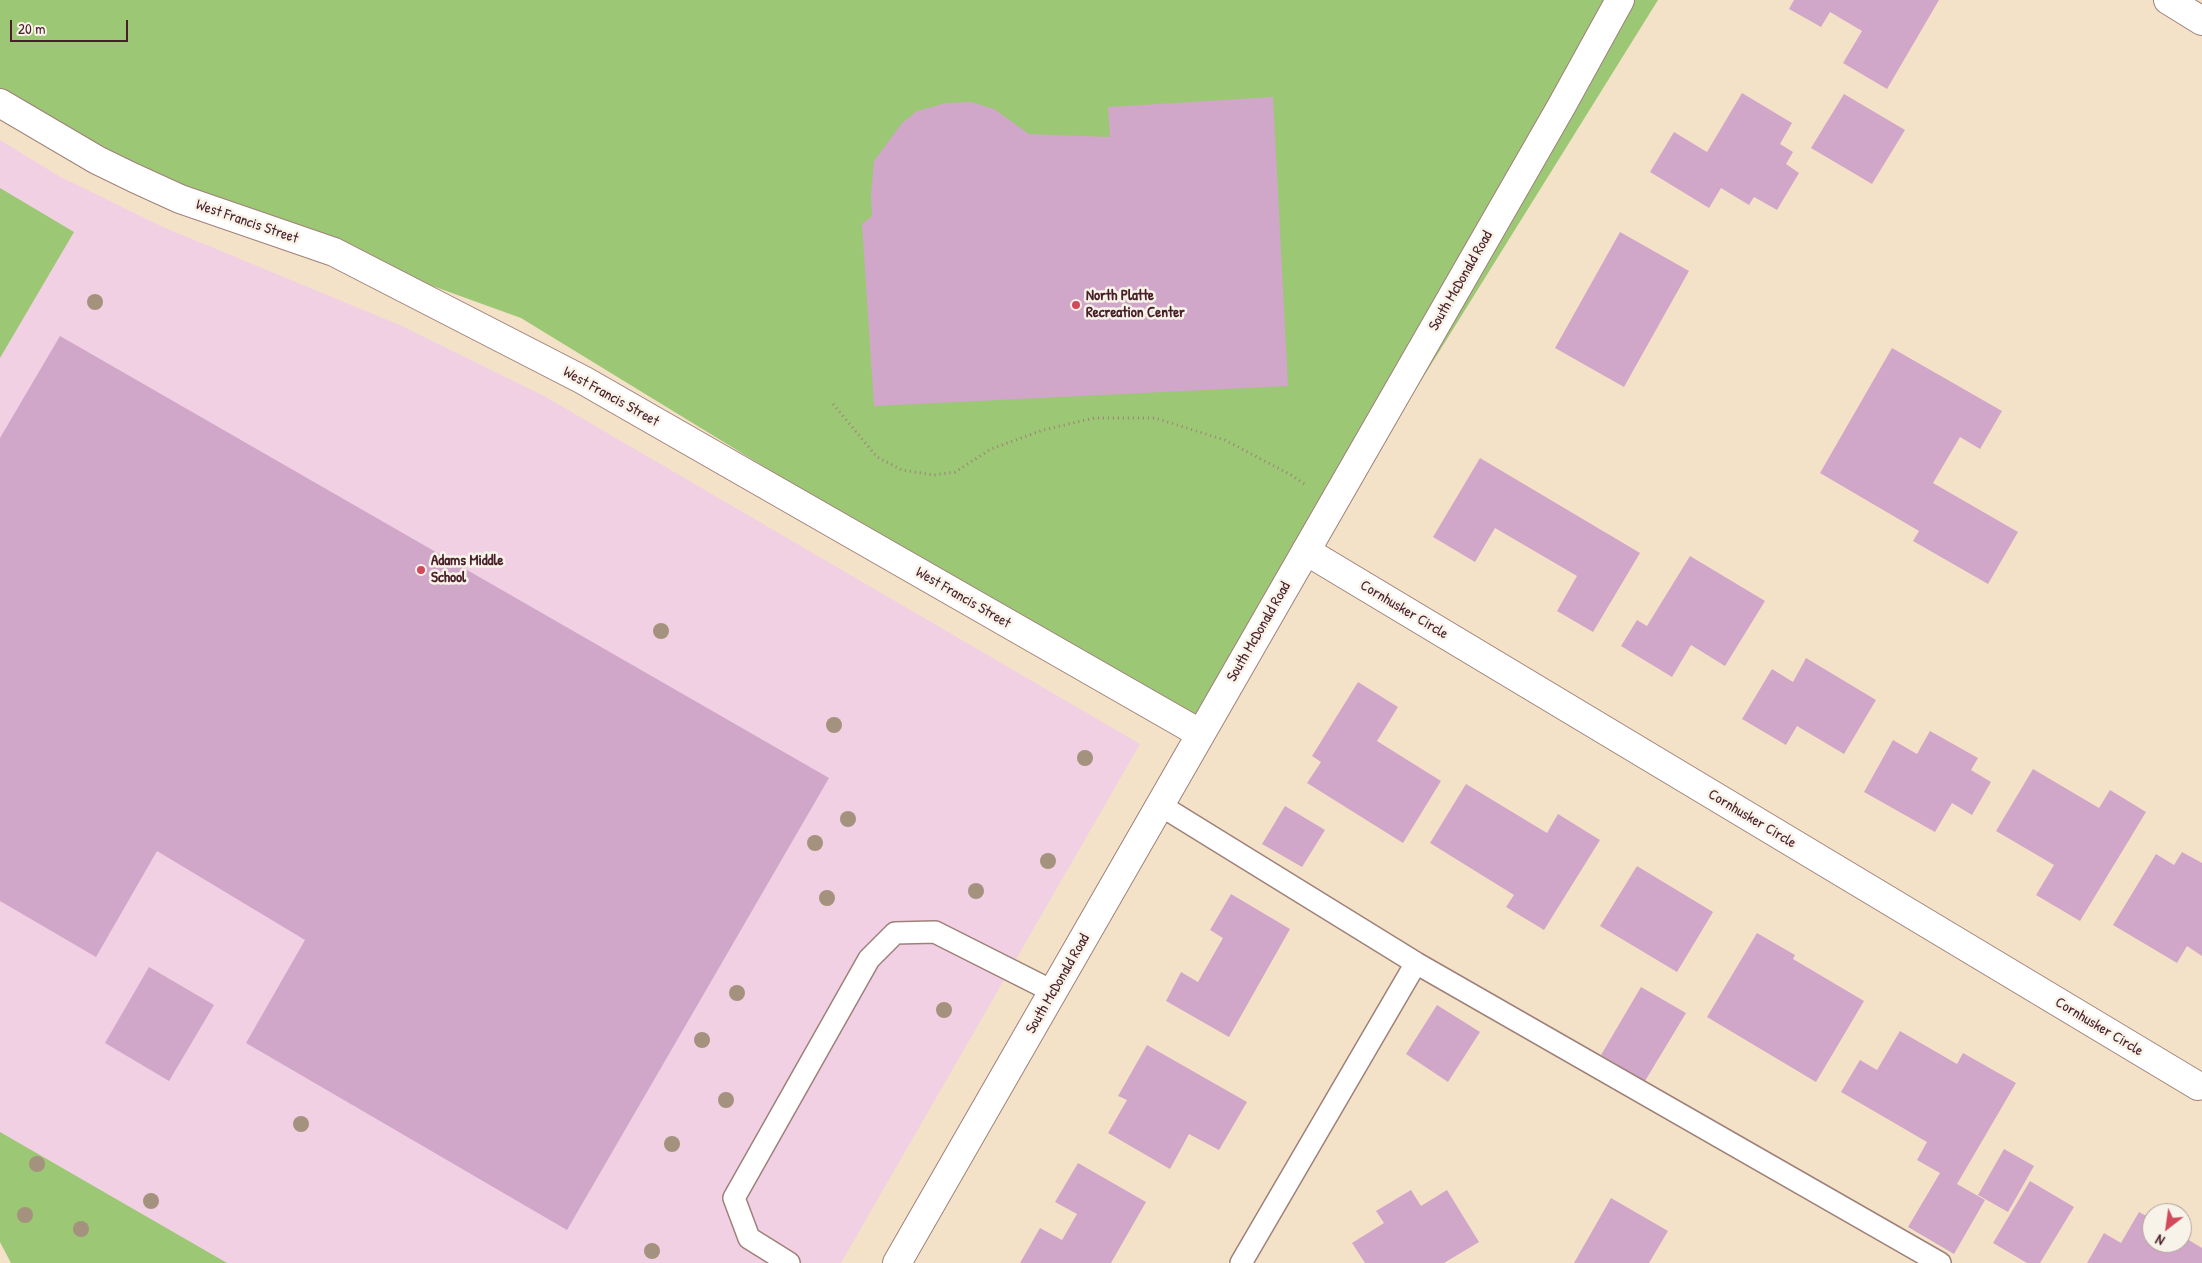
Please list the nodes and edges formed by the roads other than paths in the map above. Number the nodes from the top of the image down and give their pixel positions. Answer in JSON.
{"nodes":[{"id":1,"x":1620,"y":0,"type":"edge"},
{"id":2,"x":2168,"y":0,"type":"edge"},
{"id":3,"x":2202,"y":21,"type":"edge"},
{"id":4,"x":0,"y":103,"type":"edge"},
{"id":5,"x":1306,"y":551,"type":"junction"},
{"id":6,"x":1201,"y":734,"type":"junction"},
{"id":7,"x":1160,"y":805,"type":"junction"},
{"id":8,"x":1416,"y":963,"type":"junction"},
{"id":9,"x":1054,"y":992,"type":"junction"},
{"id":10,"x":2198,"y":1086,"type":"dead end"},
{"id":11,"x":1911,"y":1255,"type":"edge"},
{"id":12,"x":789,"y":1263,"type":"edge"},
{"id":13,"x":897,"y":1263,"type":"edge"},
{"id":14,"x":1241,"y":1263,"type":"edge"},
{"id":15,"x":1940,"y":1263,"type":"edge"}],
"edges":[{"from":1,"to":5,"type":"street","name":"South McDonald Road"},
{"from":2,"to":3,"type":"street"},
{"from":4,"to":6,"type":"street","name":"West Francis Street"},
{"from":5,"to":6,"type":"street","name":"South McDonald Road"},
{"from":5,"to":10,"type":"street","name":"Cornhusker Circle"},
{"from":6,"to":7,"type":"street","name":"South McDonald Road"},
{"from":7,"to":8,"type":"lane"},
{"from":7,"to":9,"type":"street","name":"South McDonald Road"},
{"from":8,"to":11,"type":"lane"},
{"from":8,"to":14,"type":"lane"},
{"from":9,"to":12,"type":"lane"},
{"from":9,"to":13,"type":"street","name":"South McDonald Road"},
{"from":11,"to":15,"type":"lane"}]}
